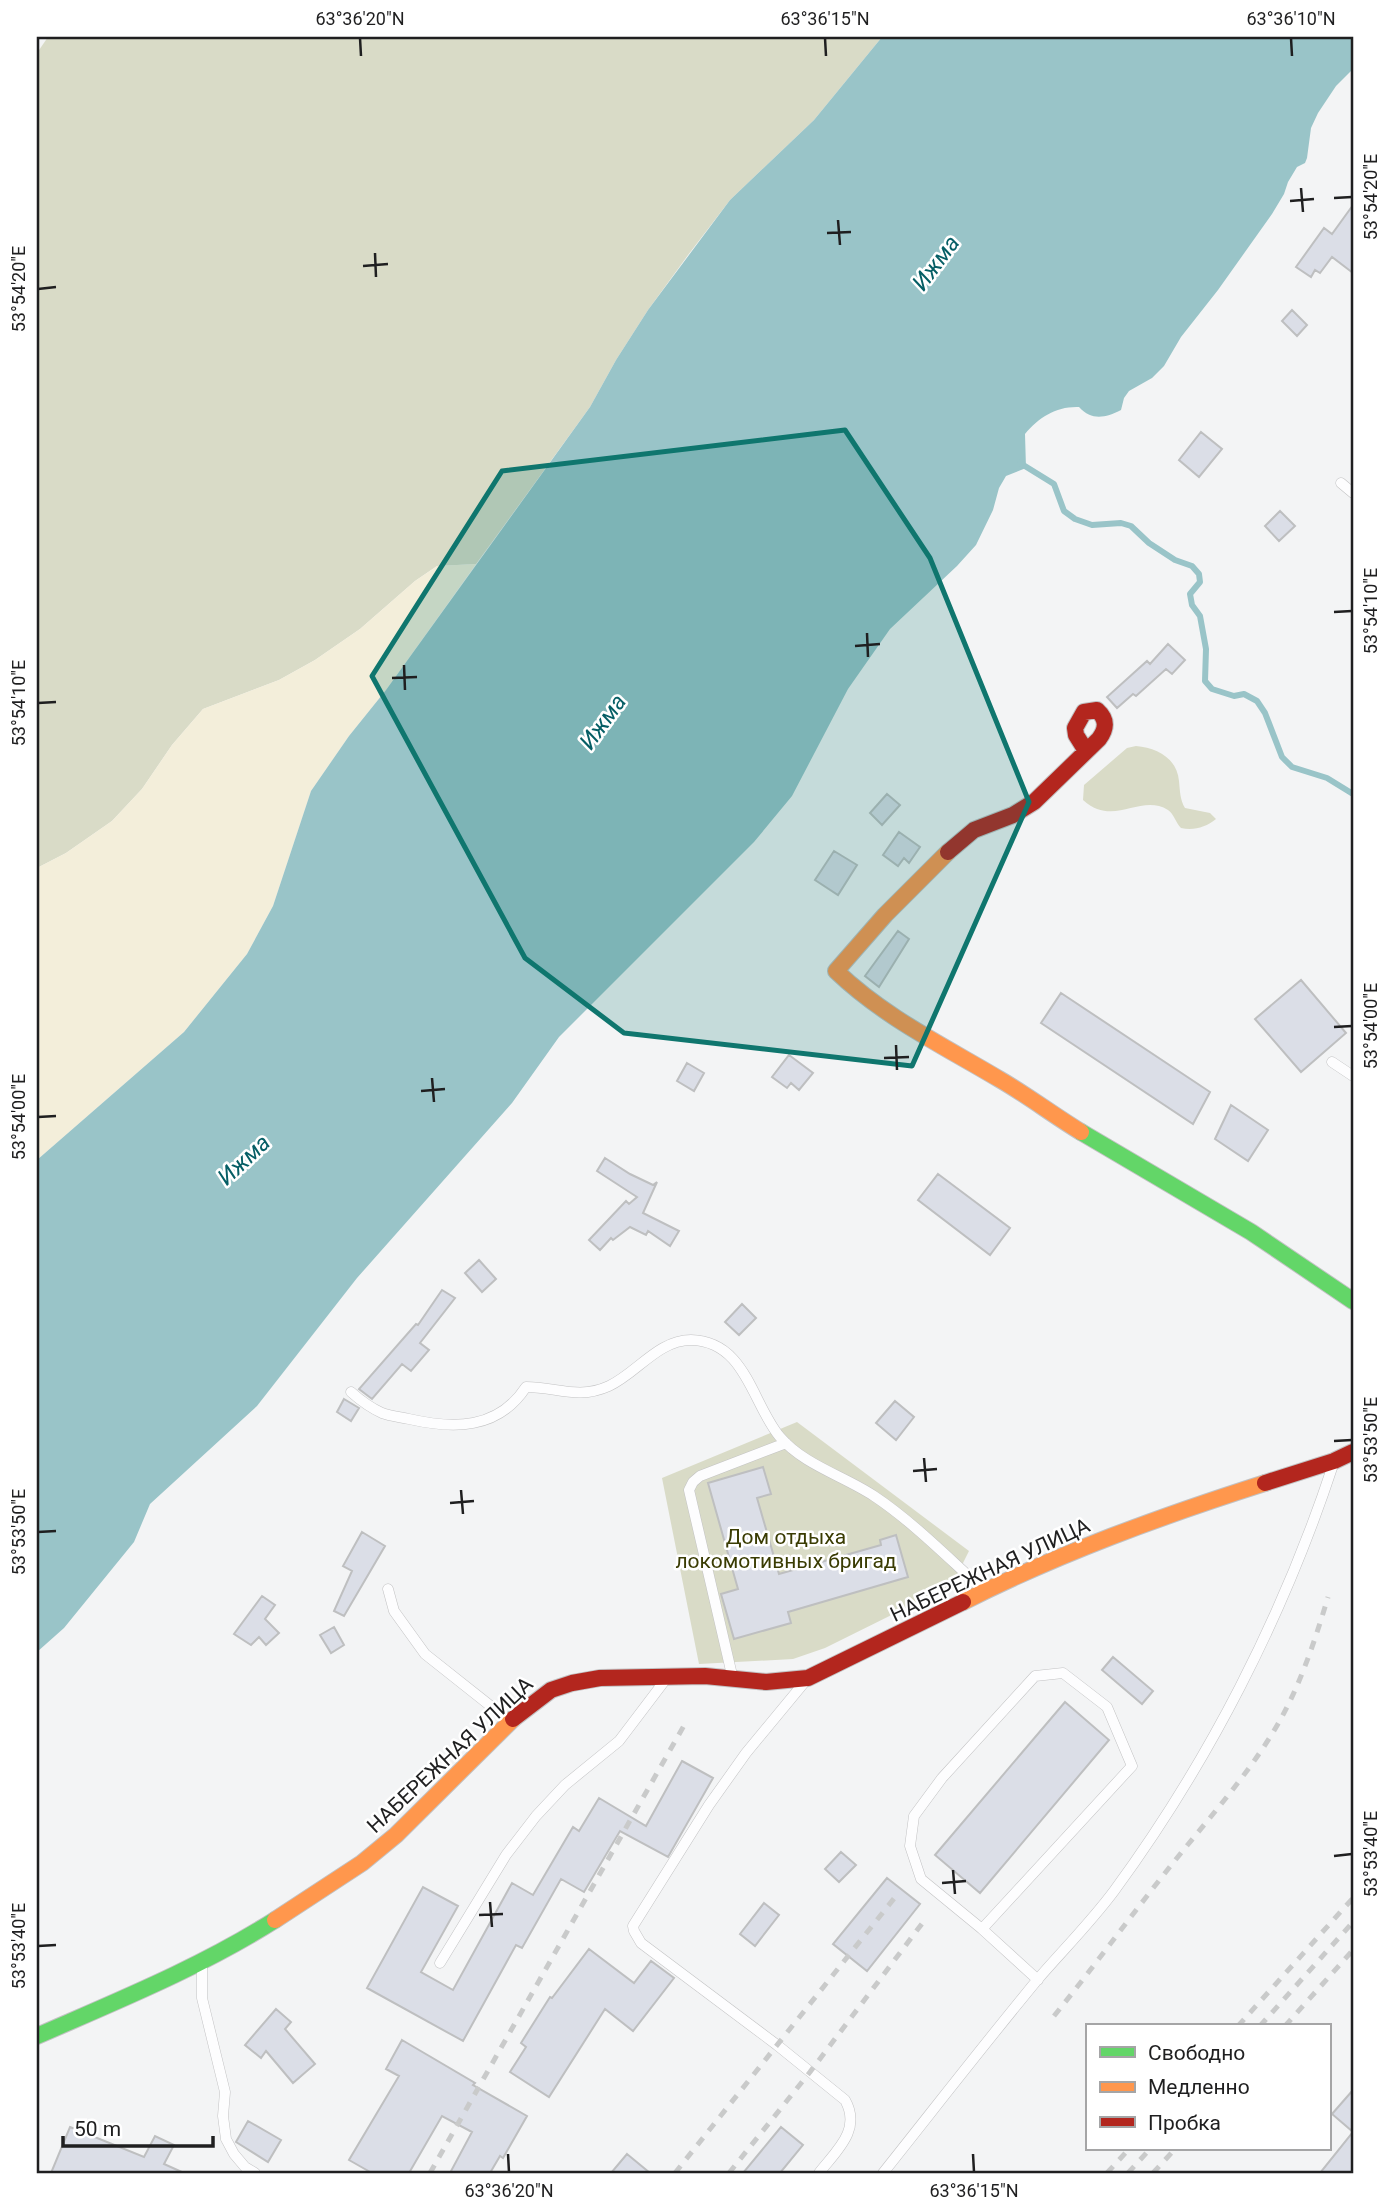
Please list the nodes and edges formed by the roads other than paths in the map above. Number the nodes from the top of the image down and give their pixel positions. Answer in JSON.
{"nodes":[{"id":1,"x":1341,"y":483,"type":"dead end"},
{"id":2,"x":1353,"y":493,"type":"edge"},
{"id":3,"x":1086,"y":751,"type":"dead end"},
{"id":4,"x":1332,"y":1062,"type":"dead end"},
{"id":5,"x":1353,"y":1076,"type":"edge"},
{"id":6,"x":1353,"y":1301,"type":"edge"},
{"id":7,"x":351,"y":1392,"type":"dead end"},
{"id":8,"x":786,"y":1443,"type":"junction"},
{"id":9,"x":1353,"y":1452,"type":"edge"},
{"id":10,"x":1335,"y":1461,"type":"junction"},
{"id":11,"x":388,"y":1589,"type":"dead end"},
{"id":12,"x":985,"y":1591,"type":"junction"},
{"id":13,"x":667,"y":1677,"type":"junction"},
{"id":14,"x":808,"y":1678,"type":"junction"},
{"id":15,"x":733,"y":1679,"type":"junction"},
{"id":16,"x":510,"y":1722,"type":"junction"},
{"id":17,"x":982,"y":1929,"type":"junction"},
{"id":18,"x":202,"y":1960,"type":"junction"},
{"id":19,"x":440,"y":1963,"type":"dead end"},
{"id":20,"x":1038,"y":1980,"type":"junction"},
{"id":21,"x":37,"y":2036,"type":"edge"},
{"id":22,"x":255,"y":2173,"type":"edge"},
{"id":23,"x":819,"y":2173,"type":"edge"},
{"id":24,"x":883,"y":2173,"type":"edge"}],
"edges":[{"from":1,"to":2,"type":"lane"},
{"from":3,"to":6,"type":"street"},
{"from":4,"to":5,"type":"lane"},
{"from":7,"to":8,"type":"lane"},
{"from":8,"to":12,"type":"lane"},
{"from":8,"to":15,"type":"lane"},
{"from":9,"to":10,"type":"street","name":"НАБЕРЕЖНАЯ УЛИЦА"},
{"from":10,"to":12,"type":"street","name":"НАБЕРЕЖНАЯ УЛИЦА"},
{"from":10,"to":20,"type":"lane"},
{"from":11,"to":16,"type":"lane"},
{"from":12,"to":14,"type":"street","name":"НАБЕРЕЖНАЯ УЛИЦА"},
{"from":13,"to":15,"type":"street","name":"НАБЕРЕЖНАЯ УЛИЦА"},
{"from":13,"to":16,"type":"street","name":"НАБЕРЕЖНАЯ УЛИЦА"},
{"from":13,"to":19,"type":"lane"},
{"from":14,"to":15,"type":"street","name":"НАБЕРЕЖНАЯ УЛИЦА"},
{"from":14,"to":23,"type":"lane"},
{"from":16,"to":18,"type":"street","name":"НАБЕРЕЖНАЯ УЛИЦА"},
{"from":17,"to":17,"type":"lane"},
{"from":17,"to":20,"type":"lane"},
{"from":18,"to":21,"type":"street","name":"НАБЕРЕЖНАЯ УЛИЦА"},
{"from":18,"to":22,"type":"lane"},
{"from":20,"to":24,"type":"lane"}]}
